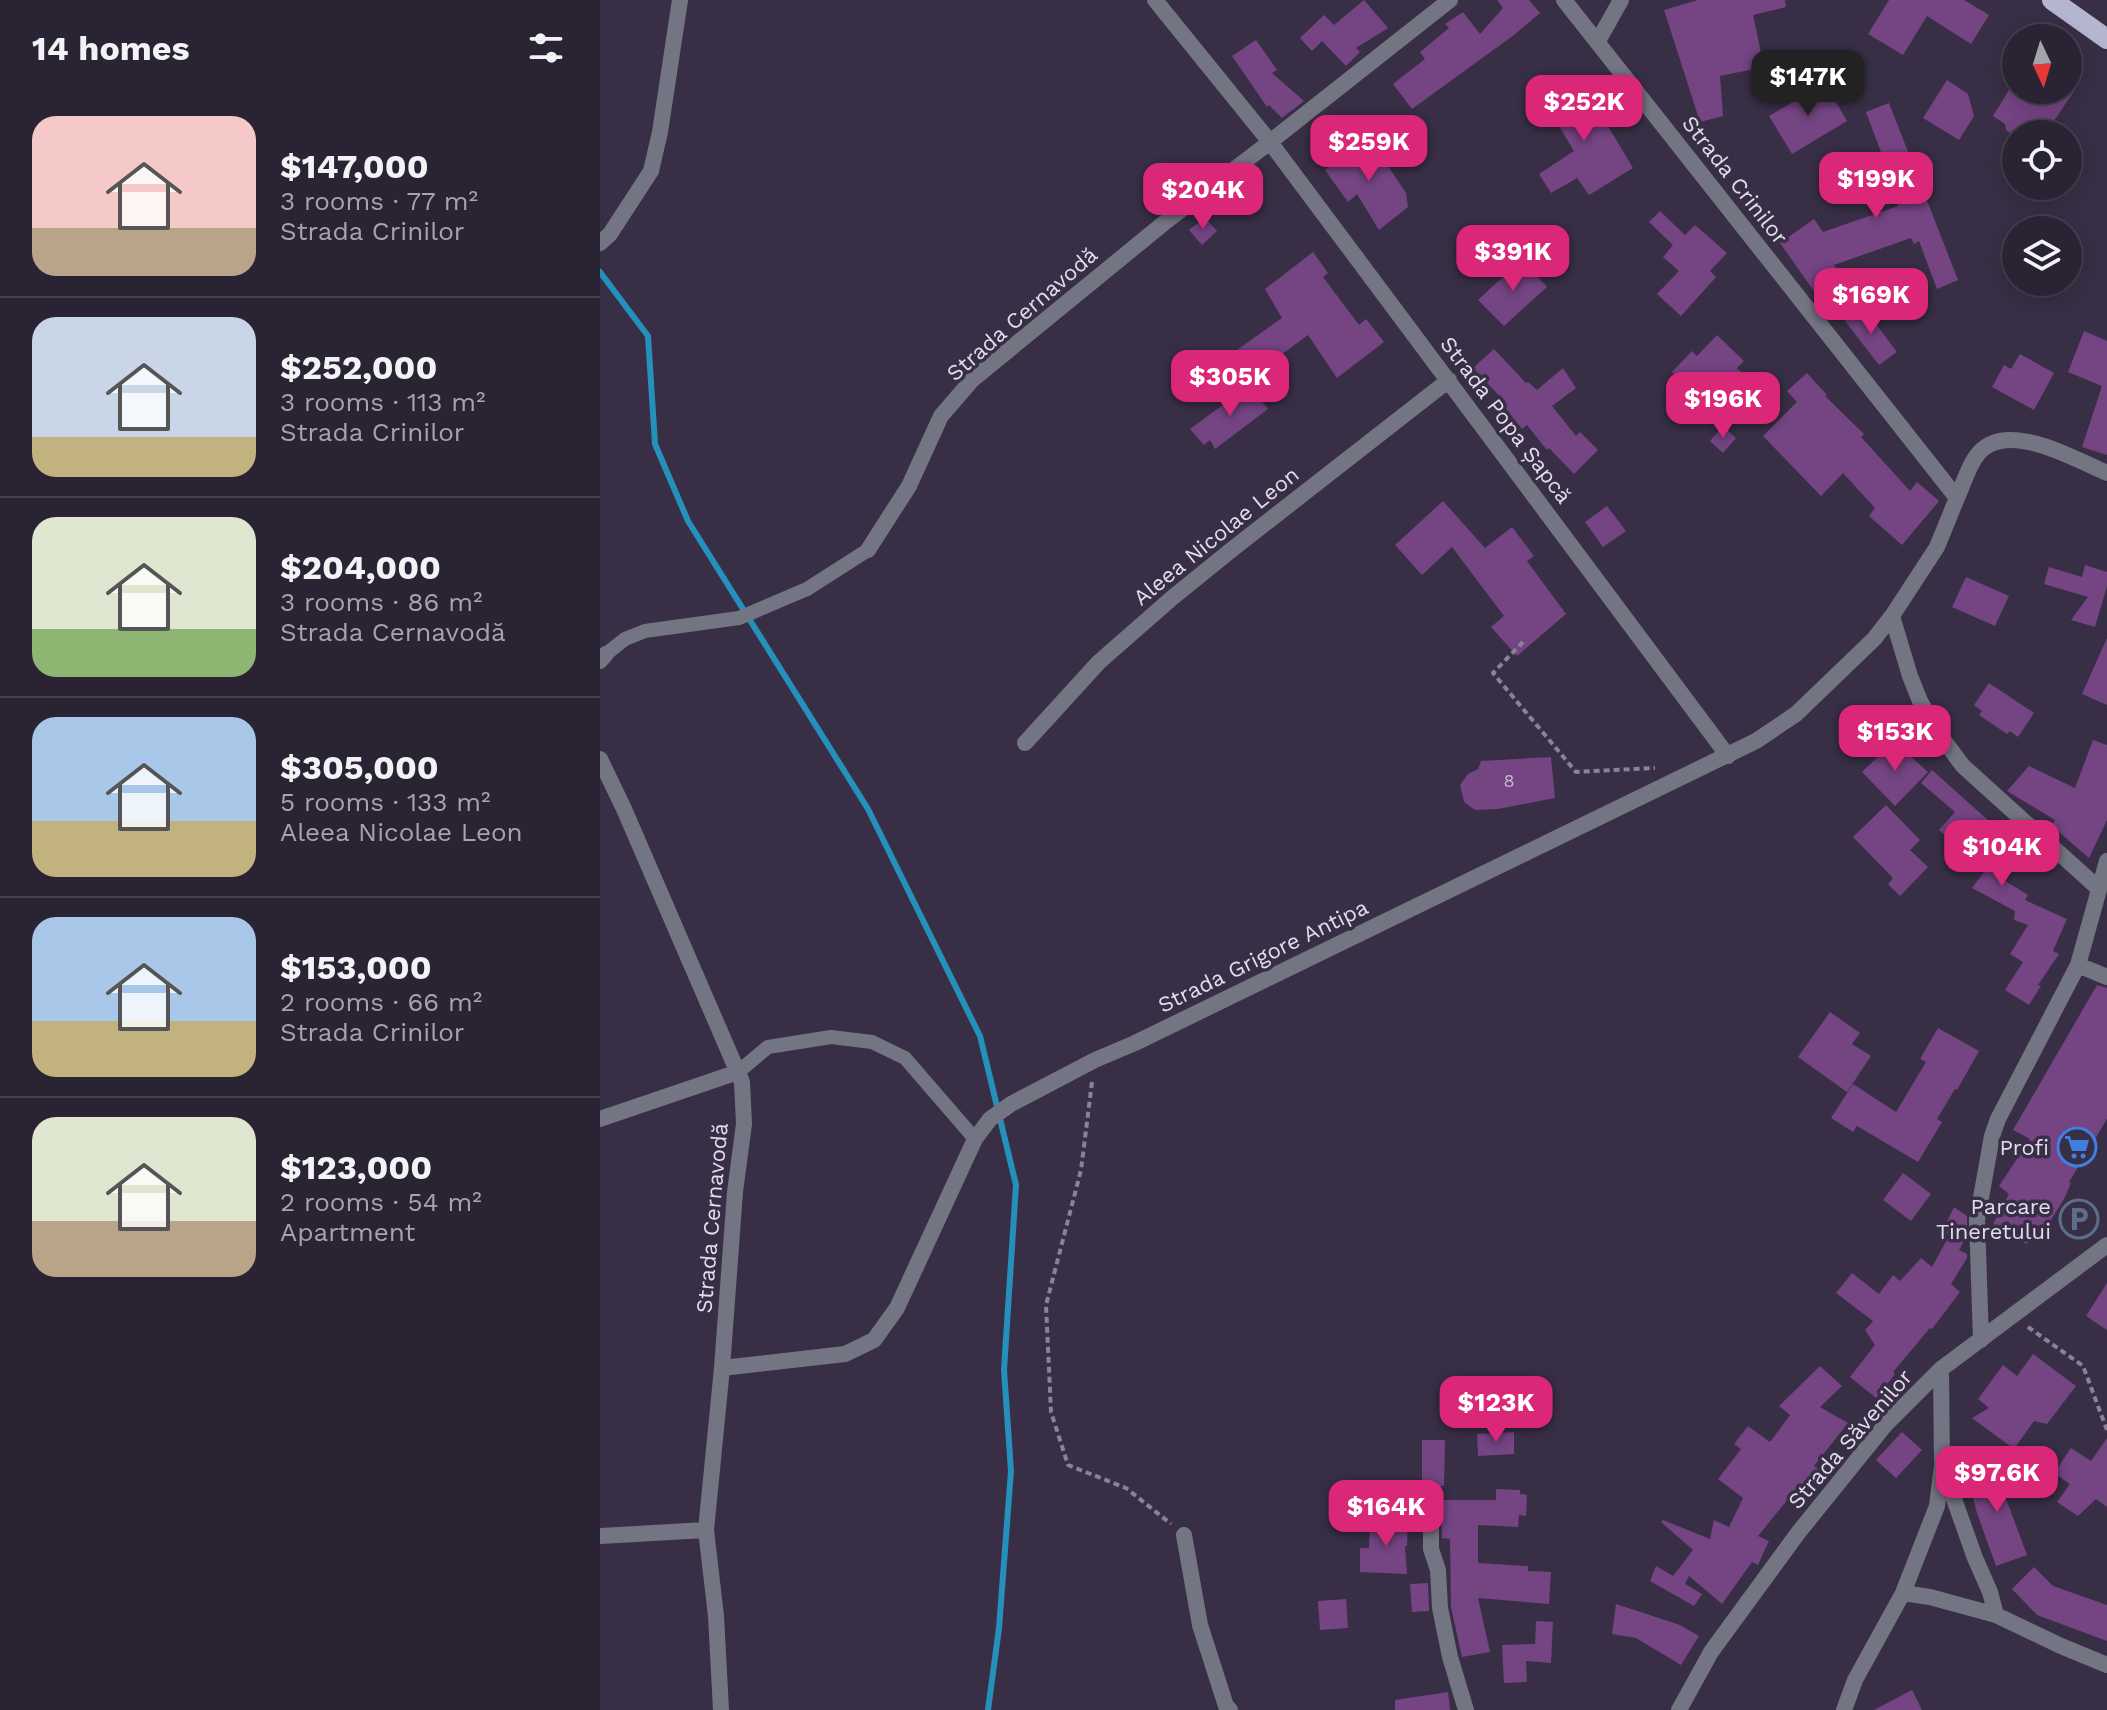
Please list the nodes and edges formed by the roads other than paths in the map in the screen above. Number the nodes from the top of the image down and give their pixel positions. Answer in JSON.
{"nodes":[{"id":1,"x":680,"y":0,"type":"edge"},
{"id":2,"x":1155,"y":0,"type":"edge"},
{"id":3,"x":1450,"y":0,"type":"edge"},
{"id":4,"x":1564,"y":0,"type":"edge"},
{"id":5,"x":1621,"y":0,"type":"edge"},
{"id":6,"x":2052,"y":0,"type":"edge"},
{"id":7,"x":2107,"y":39,"type":"edge"},
{"id":8,"x":1598,"y":41,"type":"junction"},
{"id":9,"x":1270,"y":142,"type":"junction"},
{"id":10,"x":605,"y":238,"type":"edge"},
{"id":11,"x":1449,"y":380,"type":"junction"},
{"id":12,"x":2107,"y":473,"type":"edge"},
{"id":13,"x":1957,"y":498,"type":"junction"},
{"id":14,"x":868,"y":550,"type":"joint"},
{"id":15,"x":1892,"y":616,"type":"junction"},
{"id":16,"x":603,"y":658,"type":"edge"},
{"id":17,"x":1025,"y":743,"type":"dead end"},
{"id":18,"x":1728,"y":756,"type":"junction"},
{"id":19,"x":600,"y":759,"type":"edge"},
{"id":20,"x":2107,"y":861,"type":"edge"},
{"id":21,"x":2098,"y":888,"type":"junction"},
{"id":22,"x":2078,"y":965,"type":"junction"},
{"id":23,"x":2107,"y":977,"type":"edge"},
{"id":24,"x":738,"y":1072,"type":"junction"},
{"id":25,"x":600,"y":1119,"type":"edge"},
{"id":26,"x":975,"y":1139,"type":"junction"},
{"id":27,"x":2107,"y":1245,"type":"edge"},
{"id":28,"x":1981,"y":1340,"type":"junction"},
{"id":29,"x":722,"y":1368,"type":"junction"},
{"id":30,"x":1941,"y":1369,"type":"junction"},
{"id":31,"x":1942,"y":1465,"type":"junction"},
{"id":32,"x":1431,"y":1521,"type":"dead end"},
{"id":33,"x":706,"y":1530,"type":"junction"},
{"id":34,"x":1184,"y":1535,"type":"road end"},
{"id":35,"x":600,"y":1536,"type":"edge"},
{"id":36,"x":1903,"y":1593,"type":"junction"},
{"id":37,"x":1996,"y":1615,"type":"junction"},
{"id":38,"x":2107,"y":1665,"type":"edge"},
{"id":39,"x":721,"y":1710,"type":"edge"},
{"id":40,"x":1230,"y":1710,"type":"edge"},
{"id":41,"x":1466,"y":1710,"type":"edge"},
{"id":42,"x":1679,"y":1710,"type":"edge"},
{"id":43,"x":1844,"y":1710,"type":"edge"}],
"edges":[{"from":1,"to":10,"type":"street"},
{"from":2,"to":9,"type":"street","name":"Strada Popa Șapcă"},
{"from":3,"to":9,"type":"street","name":"Strada Cernavodă"},
{"from":4,"to":8,"type":"street","name":"Strada Crinilor"},
{"from":5,"to":8,"type":"street"},
{"from":6,"to":7,"type":"main road"},
{"from":8,"to":13,"type":"street","name":"Strada Crinilor"},
{"from":9,"to":11,"type":"street","name":"Strada Popa Șapcă"},
{"from":9,"to":14,"type":"street","name":"Strada Cernavodă"},
{"from":11,"to":17,"type":"street","name":"Aleea Nicolae Leon"},
{"from":11,"to":18,"type":"street","name":"Strada Popa Șapcă"},
{"from":12,"to":13,"type":"street"},
{"from":13,"to":15,"type":"street"},
{"from":14,"to":16,"type":"street","name":"Strada Cernavodă"},
{"from":15,"to":18,"type":"street","name":"Strada Grigore Antipa"},
{"from":15,"to":21,"type":"street"},
{"from":18,"to":26,"type":"street","name":"Strada Grigore Antipa"},
{"from":19,"to":24,"type":"street","name":"Strada Cernavodă"},
{"from":20,"to":21,"type":"street"},
{"from":21,"to":22,"type":"street"},
{"from":22,"to":23,"type":"street"},
{"from":22,"to":28,"type":"street"},
{"from":24,"to":25,"type":"street"},
{"from":24,"to":26,"type":"street"},
{"from":24,"to":29,"type":"street","name":"Strada Cernavodă"},
{"from":26,"to":29,"type":"street","name":"Strada Grigore Antipa"},
{"from":27,"to":28,"type":"street","name":"Strada Săvenilor"},
{"from":28,"to":30,"type":"street","name":"Strada Săvenilor"},
{"from":29,"to":33,"type":"street","name":"Strada Cernavodă"},
{"from":30,"to":31,"type":"street"},
{"from":30,"to":42,"type":"street","name":"Strada Săvenilor"},
{"from":31,"to":36,"type":"street"},
{"from":31,"to":37,"type":"street"},
{"from":32,"to":41,"type":"street"},
{"from":33,"to":35,"type":"street"},
{"from":33,"to":39,"type":"street","name":"Strada Cernavodă"},
{"from":34,"to":40,"type":"street"},
{"from":36,"to":37,"type":"street"},
{"from":36,"to":43,"type":"street"},
{"from":37,"to":38,"type":"street"}]}
